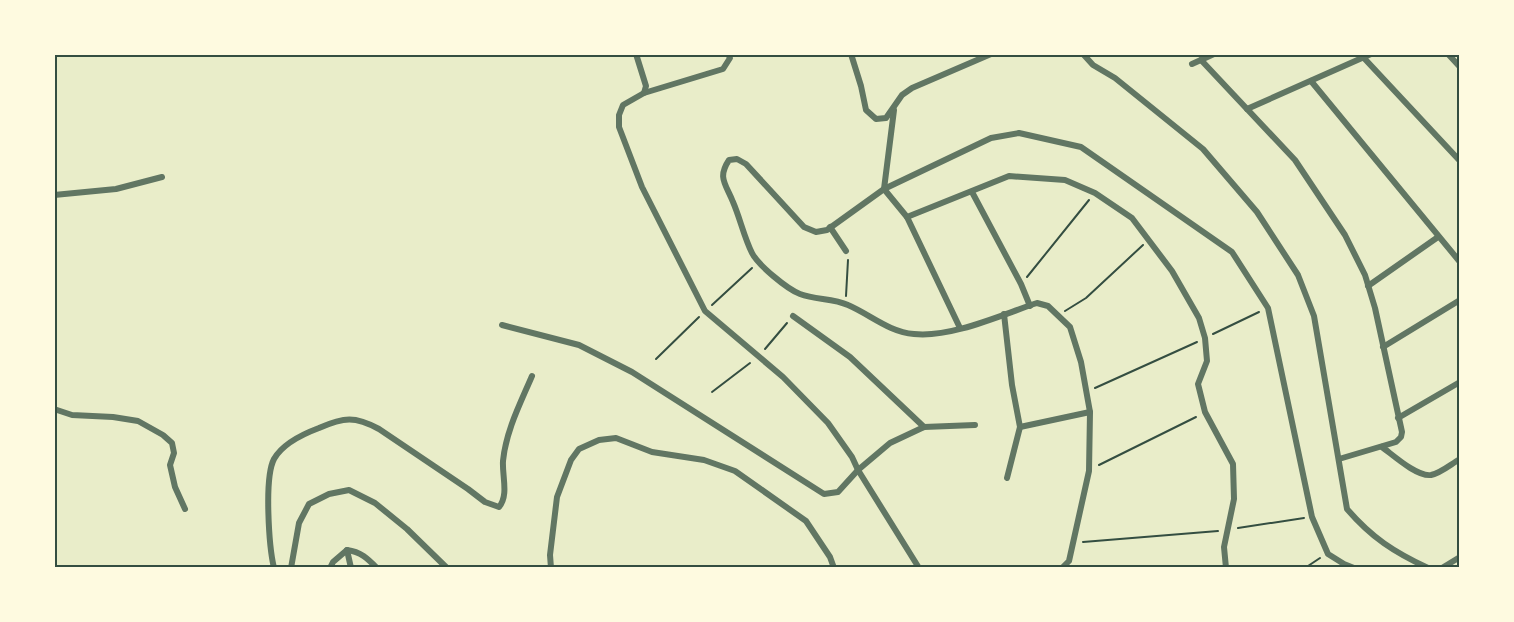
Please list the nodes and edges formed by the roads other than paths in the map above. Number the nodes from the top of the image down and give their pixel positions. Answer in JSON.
{"nodes":[{"id":1,"x":636,"y":54,"type":"edge"},
{"id":2,"x":728,"y":54,"type":"edge"},
{"id":3,"x":851,"y":54,"type":"edge"},
{"id":4,"x":991,"y":54,"type":"edge"},
{"id":5,"x":1083,"y":54,"type":"edge"},
{"id":6,"x":1214,"y":54,"type":"edge"},
{"id":7,"x":1371,"y":54,"type":"edge"},
{"id":8,"x":1448,"y":54,"type":"edge"},
{"id":9,"x":1363,"y":57,"type":"junction"},
{"id":10,"x":1201,"y":60,"type":"junction"},
{"id":11,"x":1191,"y":64,"type":"dead end"},
{"id":12,"x":1460,"y":67,"type":"edge"},
{"id":13,"x":1311,"y":81,"type":"junction"},
{"id":14,"x":644,"y":93,"type":"junction"},
{"id":15,"x":1247,"y":109,"type":"junction"},
{"id":16,"x":894,"y":110,"type":"junction"},
{"id":17,"x":1460,"y":161,"type":"edge"},
{"id":18,"x":162,"y":177,"type":"dead end"},
{"id":19,"x":884,"y":189,"type":"junction"},
{"id":20,"x":972,"y":192,"type":"junction"},
{"id":21,"x":54,"y":195,"type":"edge"},
{"id":22,"x":907,"y":217,"type":"junction"},
{"id":23,"x":830,"y":227,"type":"junction"},
{"id":24,"x":1438,"y":237,"type":"junction"},
{"id":25,"x":846,"y":251,"type":"road end"},
{"id":26,"x":1459,"y":258,"type":"edge"},
{"id":27,"x":1368,"y":286,"type":"junction"},
{"id":28,"x":1460,"y":300,"type":"edge"},
{"id":29,"x":1030,"y":306,"type":"junction"},
{"id":30,"x":1004,"y":314,"type":"junction"},
{"id":31,"x":793,"y":316,"type":"dead end"},
{"id":32,"x":502,"y":326,"type":"dead end"},
{"id":33,"x":960,"y":328,"type":"junction"},
{"id":34,"x":1383,"y":347,"type":"junction"},
{"id":35,"x":532,"y":376,"type":"dead end"},
{"id":36,"x":1460,"y":382,"type":"edge"},
{"id":37,"x":54,"y":409,"type":"edge"},
{"id":38,"x":1090,"y":412,"type":"junction"},
{"id":39,"x":1398,"y":418,"type":"junction"},
{"id":40,"x":975,"y":425,"type":"dead end"},
{"id":41,"x":924,"y":427,"type":"junction"},
{"id":42,"x":1020,"y":427,"type":"junction"},
{"id":43,"x":1382,"y":447,"type":"junction"},
{"id":44,"x":1339,"y":459,"type":"junction"},
{"id":45,"x":1460,"y":459,"type":"edge"},
{"id":46,"x":858,"y":470,"type":"junction"},
{"id":47,"x":1007,"y":478,"type":"dead end"},
{"id":48,"x":185,"y":509,"type":"dead end"},
{"id":49,"x":347,"y":550,"type":"junction"},
{"id":50,"x":1460,"y":557,"type":"edge"},
{"id":51,"x":1445,"y":567,"type":"edge"},
{"id":52,"x":274,"y":568,"type":"edge"},
{"id":53,"x":291,"y":568,"type":"edge"},
{"id":54,"x":330,"y":568,"type":"edge"},
{"id":55,"x":351,"y":568,"type":"edge"},
{"id":56,"x":376,"y":568,"type":"edge"},
{"id":57,"x":447,"y":568,"type":"edge"},
{"id":58,"x":551,"y":568,"type":"edge"},
{"id":59,"x":834,"y":568,"type":"edge"},
{"id":60,"x":919,"y":568,"type":"edge"},
{"id":61,"x":1062,"y":568,"type":"edge"},
{"id":62,"x":1226,"y":568,"type":"edge"},
{"id":63,"x":1354,"y":568,"type":"edge"},
{"id":64,"x":1428,"y":568,"type":"edge"}],
"edges":[{"from":1,"to":14,"type":"street"},
{"from":2,"to":14,"type":"street"},
{"from":3,"to":16,"type":"street"},
{"from":4,"to":16,"type":"street"},
{"from":5,"to":44,"type":"street"},
{"from":6,"to":10,"type":"street"},
{"from":7,"to":9,"type":"street"},
{"from":8,"to":12,"type":"street"},
{"from":9,"to":13,"type":"street"},
{"from":9,"to":17,"type":"street"},
{"from":10,"to":11,"type":"street"},
{"from":10,"to":15,"type":"street"},
{"from":13,"to":15,"type":"street"},
{"from":13,"to":24,"type":"street"},
{"from":14,"to":46,"type":"street"},
{"from":15,"to":27,"type":"street"},
{"from":16,"to":19,"type":"street"},
{"from":18,"to":21,"type":"street"},
{"from":19,"to":22,"type":"street"},
{"from":19,"to":23,"type":"street"},
{"from":19,"to":63,"type":"street"},
{"from":20,"to":22,"type":"street"},
{"from":20,"to":29,"type":"street"},
{"from":20,"to":62,"type":"street"},
{"from":22,"to":33,"type":"street"},
{"from":23,"to":25,"type":"street"},
{"from":23,"to":33,"type":"street"},
{"from":24,"to":26,"type":"street"},
{"from":24,"to":27,"type":"street"},
{"from":27,"to":34,"type":"street"},
{"from":28,"to":34,"type":"street"},
{"from":29,"to":30,"type":"street"},
{"from":29,"to":38,"type":"street"},
{"from":30,"to":33,"type":"street"},
{"from":30,"to":42,"type":"street"},
{"from":31,"to":41,"type":"street"},
{"from":32,"to":46,"type":"street"},
{"from":34,"to":39,"type":"street"},
{"from":35,"to":52,"type":"street"},
{"from":36,"to":39,"type":"street"},
{"from":37,"to":48,"type":"street"},
{"from":38,"to":42,"type":"street"},
{"from":38,"to":61,"type":"street"},
{"from":39,"to":43,"type":"street"},
{"from":40,"to":41,"type":"street"},
{"from":41,"to":46,"type":"street"},
{"from":42,"to":47,"type":"street"},
{"from":43,"to":44,"type":"street"},
{"from":43,"to":45,"type":"street"},
{"from":44,"to":64,"type":"street"},
{"from":46,"to":60,"type":"street"},
{"from":49,"to":54,"type":"street"},
{"from":49,"to":55,"type":"street"},
{"from":49,"to":56,"type":"street"},
{"from":50,"to":51,"type":"street"},
{"from":53,"to":57,"type":"street"},
{"from":58,"to":59,"type":"street"}]}
